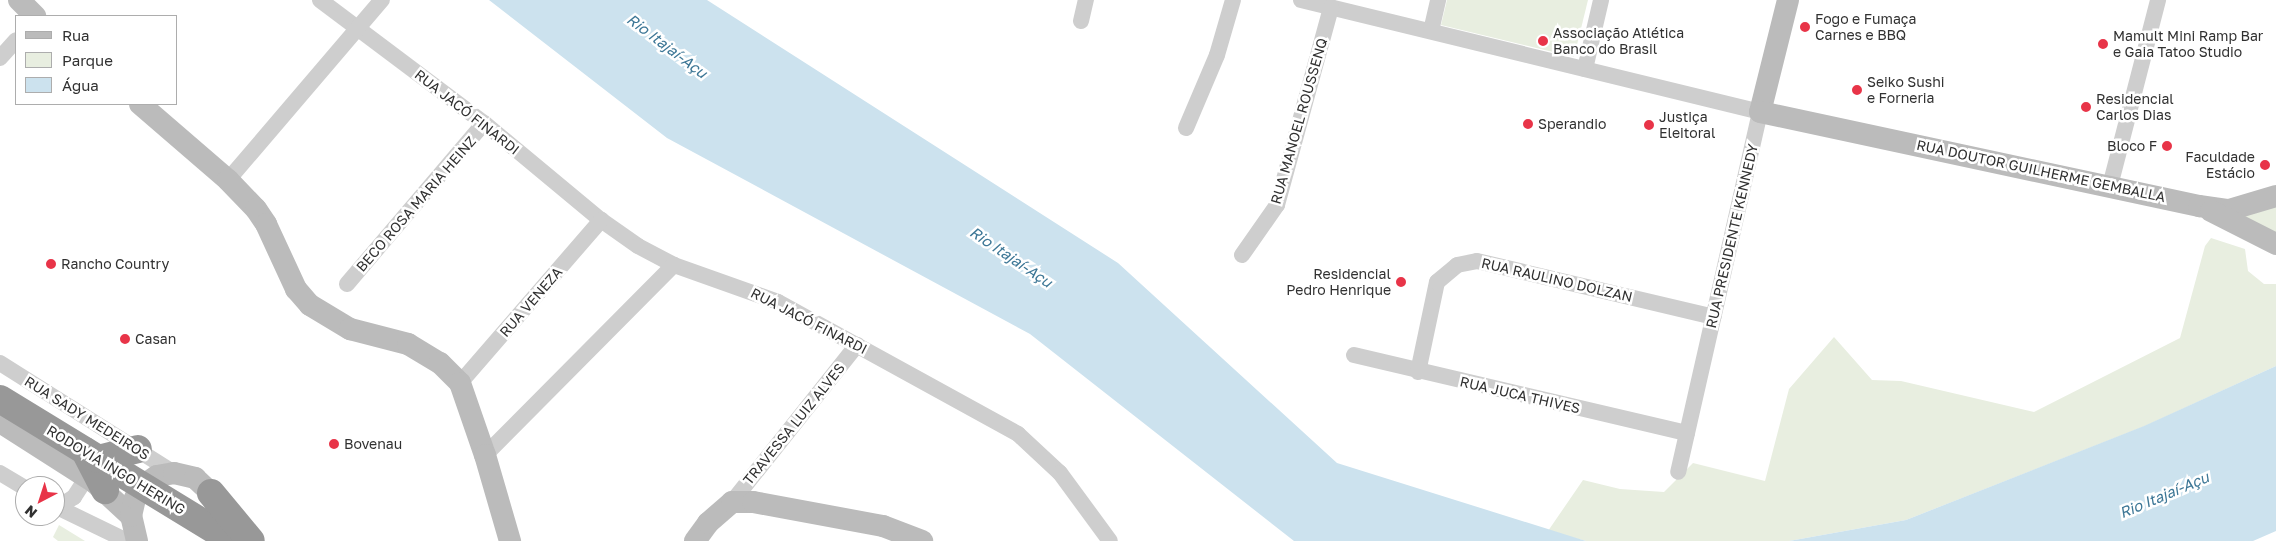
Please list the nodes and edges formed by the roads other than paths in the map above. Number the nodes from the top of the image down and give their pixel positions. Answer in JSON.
{"nodes":[{"id":1,"x":19,"y":0,"type":"edge"},
{"id":2,"x":320,"y":0,"type":"edge"},
{"id":3,"x":382,"y":0,"type":"edge"},
{"id":4,"x":1086,"y":0,"type":"edge"},
{"id":5,"x":1233,"y":0,"type":"edge"},
{"id":6,"x":1301,"y":0,"type":"edge"},
{"id":7,"x":1438,"y":0,"type":"edge"},
{"id":8,"x":1601,"y":0,"type":"edge"},
{"id":9,"x":1788,"y":0,"type":"edge"},
{"id":10,"x":2158,"y":0,"type":"edge"},
{"id":11,"x":1330,"y":7,"type":"junction"},
{"id":12,"x":35,"y":15,"type":"edge"},
{"id":13,"x":1081,"y":21,"type":"dead end"},
{"id":14,"x":358,"y":28,"type":"junction"},
{"id":15,"x":1431,"y":31,"type":"junction"},
{"id":16,"x":15,"y":41,"type":"edge"},
{"id":17,"x":0,"y":58,"type":"edge"},
{"id":18,"x":1585,"y":69,"type":"junction"},
{"id":19,"x":1770,"y":74,"type":"junction"},
{"id":20,"x":141,"y":105,"type":"edge"},
{"id":21,"x":1760,"y":112,"type":"junction"},
{"id":22,"x":1805,"y":122,"type":"junction"},
{"id":23,"x":484,"y":123,"type":"junction"},
{"id":24,"x":1186,"y":128,"type":"dead end"},
{"id":25,"x":228,"y":180,"type":"junction"},
{"id":26,"x":2110,"y":186,"type":"junction"},
{"id":27,"x":2276,"y":196,"type":"edge"},
{"id":28,"x":2199,"y":206,"type":"junction"},
{"id":29,"x":601,"y":220,"type":"junction"},
{"id":30,"x":2276,"y":244,"type":"edge"},
{"id":31,"x":1242,"y":255,"type":"dead end"},
{"id":32,"x":674,"y":265,"type":"junction"},
{"id":33,"x":347,"y":284,"type":"dead end"},
{"id":34,"x":1713,"y":317,"type":"junction"},
{"id":35,"x":857,"y":345,"type":"junction"},
{"id":36,"x":1354,"y":355,"type":"dead end"},
{"id":37,"x":0,"y":363,"type":"edge"},
{"id":38,"x":1418,"y":372,"type":"junction"},
{"id":39,"x":460,"y":383,"type":"junction"},
{"id":40,"x":0,"y":399,"type":"edge"},
{"id":41,"x":0,"y":422,"type":"edge"},
{"id":42,"x":1687,"y":433,"type":"junction"},
{"id":43,"x":138,"y":449,"type":"junction"},
{"id":44,"x":486,"y":454,"type":"junction"},
{"id":45,"x":94,"y":469,"type":"junction"},
{"id":46,"x":1678,"y":472,"type":"dead end"},
{"id":47,"x":0,"y":473,"type":"edge"},
{"id":48,"x":174,"y":473,"type":"junction"},
{"id":49,"x":15,"y":482,"type":"edge"},
{"id":50,"x":142,"y":486,"type":"junction"},
{"id":51,"x":211,"y":493,"type":"junction"},
{"id":52,"x":65,"y":502,"type":"edge"},
{"id":53,"x":732,"y":502,"type":"junction"},
{"id":54,"x":65,"y":511,"type":"edge"},
{"id":55,"x":131,"y":516,"type":"junction"},
{"id":56,"x":220,"y":538,"type":"edge"},
{"id":57,"x":127,"y":541,"type":"edge"},
{"id":58,"x":137,"y":541,"type":"edge"},
{"id":59,"x":251,"y":541,"type":"edge"},
{"id":60,"x":510,"y":541,"type":"edge"},
{"id":61,"x":695,"y":541,"type":"edge"},
{"id":62,"x":922,"y":541,"type":"edge"},
{"id":63,"x":1110,"y":541,"type":"edge"}],
"edges":[{"from":1,"to":12,"type":"street"},
{"from":2,"to":14,"type":"street","name":"RUA JACÓ FINARDI"},
{"from":3,"to":14,"type":"street"},
{"from":4,"to":13,"type":"street"},
{"from":5,"to":24,"type":"street"},
{"from":6,"to":11,"type":"street"},
{"from":7,"to":15,"type":"street"},
{"from":8,"to":18,"type":"street"},
{"from":9,"to":19,"type":"street","name":"RUA PRESIDENTE KENNEDY"},
{"from":10,"to":26,"type":"street"},
{"from":11,"to":15,"type":"street"},
{"from":11,"to":31,"type":"street","name":"RUA MANOEL ROUSSENQ"},
{"from":14,"to":23,"type":"street","name":"RUA JACÓ FINARDI"},
{"from":14,"to":25,"type":"street"},
{"from":15,"to":18,"type":"street"},
{"from":16,"to":17,"type":"street"},
{"from":18,"to":21,"type":"street"},
{"from":19,"to":21,"type":"street","name":"RUA PRESIDENTE KENNEDY"},
{"from":19,"to":22,"type":"street"},
{"from":20,"to":25,"type":"street"},
{"from":21,"to":22,"type":"street","name":"RUA DOUTOR GUILHERME GEMBALLA"},
{"from":21,"to":34,"type":"street","name":"RUA PRESIDENTE KENNEDY"},
{"from":22,"to":26,"type":"street","name":"RUA DOUTOR GUILHERME GEMBALLA"},
{"from":23,"to":29,"type":"street","name":"RUA JACÓ FINARDI"},
{"from":23,"to":33,"type":"street","name":"BECO ROSA MARIA HEINZ"},
{"from":25,"to":39,"type":"street"},
{"from":26,"to":28,"type":"street","name":"RUA DOUTOR GUILHERME GEMBALLA"},
{"from":27,"to":28,"type":"street","name":"RUA DOUTOR GUILHERME GEMBALLA"},
{"from":28,"to":30,"type":"street"},
{"from":29,"to":32,"type":"street","name":"RUA JACÓ FINARDI"},
{"from":29,"to":39,"type":"street","name":"RUA VENEZA"},
{"from":32,"to":35,"type":"street","name":"RUA JACÓ FINARDI"},
{"from":32,"to":44,"type":"street"},
{"from":34,"to":38,"type":"street","name":"RUA RAULINO DOLZAN"},
{"from":34,"to":42,"type":"street","name":"RUA PRESIDENTE KENNEDY"},
{"from":35,"to":53,"type":"street","name":"TRAVESSA LUIZ ALVES"},
{"from":35,"to":63,"type":"street","name":"RUA JACÓ FINARDI"},
{"from":36,"to":38,"type":"street","name":"RUA JUCA THIVES"},
{"from":37,"to":43,"type":"street","name":"RUA SADY MEDEIROS"},
{"from":38,"to":42,"type":"street","name":"RUA JUCA THIVES"},
{"from":39,"to":44,"type":"street"},
{"from":40,"to":45,"type":"highway","name":"RODOVIA INGO HERING"},
{"from":41,"to":45,"type":"street"},
{"from":42,"to":46,"type":"street","name":"RUA PRESIDENTE KENNEDY"},
{"from":43,"to":45,"type":"highway"},
{"from":43,"to":48,"type":"street","name":"RUA SADY MEDEIROS"},
{"from":44,"to":60,"type":"street"},
{"from":45,"to":50,"type":"highway","name":"RODOVIA INGO HERING"},
{"from":45,"to":52,"type":"street"},
{"from":45,"to":55,"type":"street"},
{"from":47,"to":49,"type":"street"},
{"from":48,"to":50,"type":"street"},
{"from":48,"to":51,"type":"street"},
{"from":50,"to":55,"type":"street"},
{"from":50,"to":56,"type":"highway","name":"RODOVIA INGO HERING"},
{"from":51,"to":56,"type":"street"},
{"from":51,"to":59,"type":"highway"},
{"from":53,"to":61,"type":"street"},
{"from":53,"to":62,"type":"street"},
{"from":54,"to":57,"type":"street"},
{"from":55,"to":58,"type":"street"}]}
